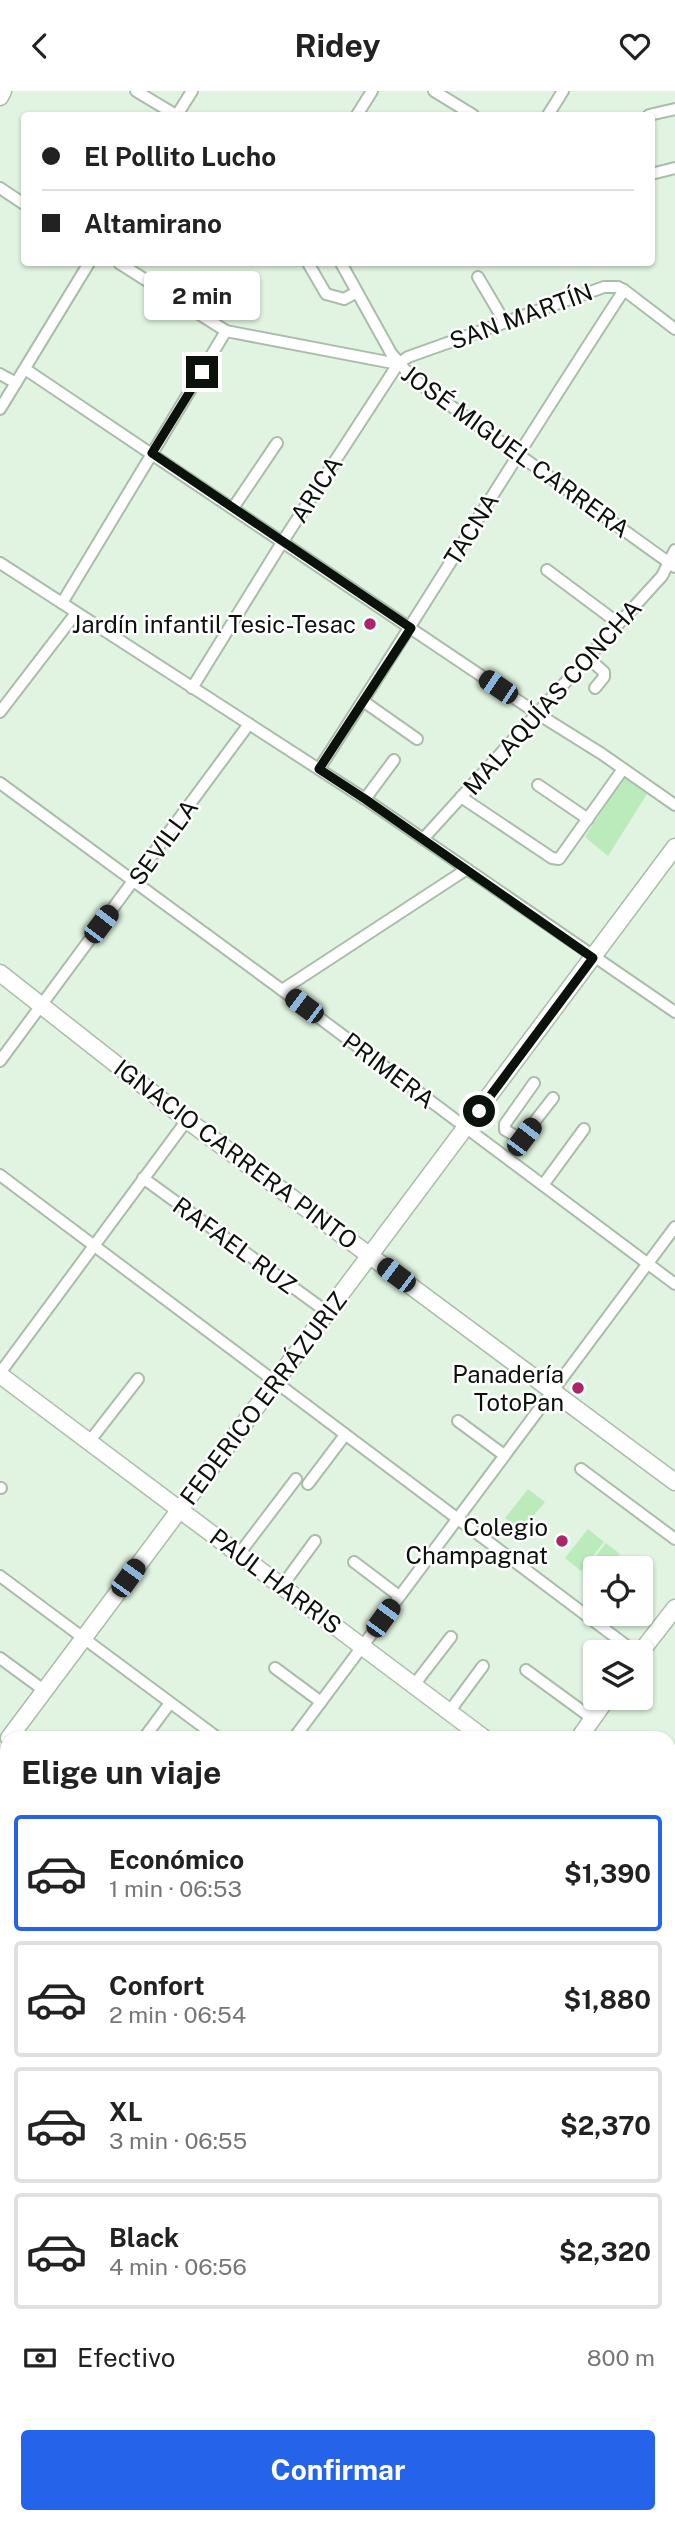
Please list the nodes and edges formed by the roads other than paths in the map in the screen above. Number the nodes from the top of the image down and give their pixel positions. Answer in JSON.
{"nodes":[{"id":1,"x":3,"y":91,"type":"edge"},
{"id":2,"x":136,"y":91,"type":"edge"},
{"id":3,"x":192,"y":91,"type":"edge"},
{"id":4,"x":372,"y":91,"type":"edge"},
{"id":5,"x":433,"y":91,"type":"edge"},
{"id":6,"x":563,"y":91,"type":"edge"},
{"id":7,"x":0,"y":97,"type":"edge"},
{"id":8,"x":675,"y":109,"type":"edge"},
{"id":9,"x":171,"y":112,"type":"edge"},
{"id":10,"x":178,"y":112,"type":"edge"},
{"id":11,"x":359,"y":112,"type":"edge"},
{"id":12,"x":468,"y":112,"type":"edge"},
{"id":13,"x":550,"y":112,"type":"edge"},
{"id":14,"x":655,"y":114,"type":"edge"},
{"id":15,"x":675,"y":168,"type":"edge"},
{"id":16,"x":655,"y":173,"type":"edge"},
{"id":17,"x":0,"y":188,"type":"edge"},
{"id":18,"x":21,"y":202,"type":"edge"},
{"id":19,"x":87,"y":266,"type":"edge"},
{"id":20,"x":124,"y":266,"type":"edge"},
{"id":21,"x":309,"y":266,"type":"edge"},
{"id":22,"x":343,"y":266,"type":"edge"},
{"id":23,"x":478,"y":278,"type":"dead end"},
{"id":24,"x":624,"y":290,"type":"junction"},
{"id":25,"x":357,"y":292,"type":"junction"},
{"id":26,"x":503,"y":321,"type":"junction"},
{"id":27,"x":675,"y":329,"type":"edge"},
{"id":28,"x":226,"y":331,"type":"junction"},
{"id":29,"x":398,"y":364,"type":"junction"},
{"id":30,"x":25,"y":369,"type":"junction"},
{"id":31,"x":0,"y":374,"type":"edge"},
{"id":32,"x":16,"y":383,"type":"junction"},
{"id":33,"x":0,"y":409,"type":"edge"},
{"id":34,"x":277,"y":443,"type":"dead end"},
{"id":35,"x":518,"y":452,"type":"junction"},
{"id":36,"x":152,"y":453,"type":"junction"},
{"id":37,"x":233,"y":508,"type":"junction"},
{"id":38,"x":283,"y":541,"type":"junction"},
{"id":39,"x":675,"y":550,"type":"edge"},
{"id":40,"x":0,"y":563,"type":"edge"},
{"id":41,"x":672,"y":565,"type":"edge"},
{"id":42,"x":547,"y":570,"type":"dead end"},
{"id":43,"x":62,"y":603,"type":"junction"},
{"id":44,"x":76,"y":613,"type":"junction"},
{"id":45,"x":618,"y":623,"type":"junction"},
{"id":46,"x":411,"y":628,"type":"junction"},
{"id":47,"x":588,"y":658,"type":"junction"},
{"id":48,"x":192,"y":688,"type":"junction"},
{"id":49,"x":596,"y":688,"type":"dead end"},
{"id":50,"x":363,"y":701,"type":"junction"},
{"id":51,"x":0,"y":712,"type":"edge"},
{"id":52,"x":538,"y":714,"type":"junction"},
{"id":53,"x":249,"y":724,"type":"junction"},
{"id":54,"x":417,"y":739,"type":"dead end"},
{"id":55,"x":394,"y":759,"type":"dead end"},
{"id":56,"x":319,"y":769,"type":"junction"},
{"id":57,"x":623,"y":769,"type":"junction"},
{"id":58,"x":538,"y":785,"type":"dead end"},
{"id":59,"x":2,"y":790,"type":"edge"},
{"id":60,"x":461,"y":797,"type":"junction"},
{"id":61,"x":365,"y":799,"type":"junction"},
{"id":62,"x":675,"y":806,"type":"edge"},
{"id":63,"x":588,"y":819,"type":"junction"},
{"id":64,"x":423,"y":839,"type":"junction"},
{"id":65,"x":675,"y":847,"type":"edge"},
{"id":66,"x":467,"y":869,"type":"junction"},
{"id":67,"x":134,"y":881,"type":"junction"},
{"id":68,"x":593,"y":958,"type":"junction"},
{"id":69,"x":0,"y":973,"type":"edge"},
{"id":70,"x":282,"y":990,"type":"junction"},
{"id":71,"x":41,"y":1003,"type":"junction"},
{"id":72,"x":675,"y":1012,"type":"edge"},
{"id":73,"x":0,"y":1061,"type":"edge"},
{"id":74,"x":534,"y":1083,"type":"dead end"},
{"id":75,"x":553,"y":1098,"type":"dead end"},
{"id":76,"x":187,"y":1120,"type":"junction"},
{"id":77,"x":466,"y":1128,"type":"junction"},
{"id":78,"x":584,"y":1129,"type":"dead end"},
{"id":79,"x":516,"y":1137,"type":"junction"},
{"id":80,"x":503,"y":1155,"type":"junction"},
{"id":81,"x":0,"y":1175,"type":"edge"},
{"id":82,"x":143,"y":1178,"type":"junction"},
{"id":83,"x":543,"y":1185,"type":"junction"},
{"id":84,"x":675,"y":1227,"type":"edge"},
{"id":85,"x":229,"y":1241,"type":"junction"},
{"id":86,"x":94,"y":1245,"type":"junction"},
{"id":87,"x":221,"y":1252,"type":"dead end"},
{"id":88,"x":370,"y":1255,"type":"junction"},
{"id":89,"x":648,"y":1263,"type":"junction"},
{"id":90,"x":675,"y":1284,"type":"edge"},
{"id":91,"x":327,"y":1312,"type":"junction"},
{"id":92,"x":0,"y":1374,"type":"edge"},
{"id":93,"x":138,"y":1379,"type":"dead end"},
{"id":94,"x":275,"y":1382,"type":"junction"},
{"id":95,"x":552,"y":1391,"type":"junction"},
{"id":96,"x":458,"y":1421,"type":"dead end"},
{"id":97,"x":345,"y":1434,"type":"junction"},
{"id":98,"x":89,"y":1442,"type":"junction"},
{"id":99,"x":504,"y":1455,"type":"junction"},
{"id":100,"x":581,"y":1469,"type":"dead end"},
{"id":101,"x":296,"y":1479,"type":"dead end"},
{"id":102,"x":675,"y":1482,"type":"edge"},
{"id":103,"x":308,"y":1484,"type":"dead end"},
{"id":104,"x":179,"y":1509,"type":"junction"},
{"id":105,"x":457,"y":1519,"type":"junction"},
{"id":106,"x":675,"y":1539,"type":"edge"},
{"id":107,"x":315,"y":1541,"type":"dead end"},
{"id":108,"x":239,"y":1554,"type":"junction"},
{"id":109,"x":355,"y":1562,"type":"dead end"},
{"id":110,"x":0,"y":1576,"type":"edge"},
{"id":111,"x":282,"y":1586,"type":"junction"},
{"id":112,"x":399,"y":1596,"type":"junction"},
{"id":113,"x":672,"y":1617,"type":"edge"},
{"id":114,"x":451,"y":1637,"type":"dead end"},
{"id":115,"x":83,"y":1638,"type":"junction"},
{"id":116,"x":622,"y":1640,"type":"edge"},
{"id":117,"x":650,"y":1640,"type":"edge"},
{"id":118,"x":362,"y":1646,"type":"junction"},
{"id":119,"x":0,"y":1658,"type":"edge"},
{"id":120,"x":483,"y":1666,"type":"dead end"},
{"id":121,"x":275,"y":1668,"type":"dead end"},
{"id":122,"x":526,"y":1669,"type":"dead end"},
{"id":123,"x":414,"y":1685,"type":"junction"},
{"id":124,"x":45,"y":1691,"type":"junction"},
{"id":125,"x":321,"y":1702,"type":"junction"},
{"id":126,"x":170,"y":1703,"type":"junction"},
{"id":127,"x":599,"y":1710,"type":"edge"},
{"id":128,"x":449,"y":1712,"type":"junction"},
{"id":129,"x":593,"y":1719,"type":"junction"},
{"id":130,"x":14,"y":1731,"type":"edge"},
{"id":131,"x":149,"y":1731,"type":"edge"},
{"id":132,"x":208,"y":1731,"type":"edge"},
{"id":133,"x":299,"y":1731,"type":"edge"},
{"id":134,"x":475,"y":1731,"type":"edge"},
{"id":135,"x":584,"y":1731,"type":"edge"}],
"edges":[{"from":1,"to":7,"type":"street"},
{"from":2,"to":9,"type":"street"},
{"from":3,"to":10,"type":"street"},
{"from":4,"to":11,"type":"street"},
{"from":5,"to":12,"type":"street"},
{"from":6,"to":13,"type":"street"},
{"from":8,"to":14,"type":"street"},
{"from":15,"to":16,"type":"street"},
{"from":17,"to":18,"type":"street"},
{"from":19,"to":30,"type":"street"},
{"from":20,"to":28,"type":"street","name":"JOSÉ MIGUEL CARRERA"},
{"from":21,"to":25,"type":"street"},
{"from":22,"to":25,"type":"street"},
{"from":23,"to":26,"type":"street"},
{"from":24,"to":26,"type":"street","name":"SAN MARTÍN"},
{"from":24,"to":27,"type":"street","name":"SAN MARTÍN"},
{"from":24,"to":35,"type":"street","name":"TACNA"},
{"from":25,"to":29,"type":"street"},
{"from":26,"to":29,"type":"street","name":"SAN MARTÍN"},
{"from":28,"to":29,"type":"street","name":"JOSÉ MIGUEL CARRERA"},
{"from":28,"to":36,"type":"street"},
{"from":29,"to":35,"type":"street","name":"JOSÉ MIGUEL CARRERA"},
{"from":29,"to":38,"type":"street","name":"ARICA"},
{"from":30,"to":32,"type":"street"},
{"from":30,"to":36,"type":"street"},
{"from":31,"to":32,"type":"street"},
{"from":32,"to":33,"type":"street"},
{"from":34,"to":37,"type":"street"},
{"from":35,"to":41,"type":"street","name":"JOSÉ MIGUEL CARRERA"},
{"from":35,"to":46,"type":"street","name":"TACNA"},
{"from":36,"to":37,"type":"street"},
{"from":36,"to":43,"type":"street"},
{"from":37,"to":38,"type":"street"},
{"from":38,"to":46,"type":"street"},
{"from":38,"to":48,"type":"street","name":"ARICA"},
{"from":39,"to":41,"type":"street","name":"MALAQUÍAS CONCHA"},
{"from":40,"to":43,"type":"street"},
{"from":41,"to":45,"type":"street","name":"MALAQUÍAS CONCHA"},
{"from":42,"to":45,"type":"street"},
{"from":43,"to":44,"type":"street"},
{"from":44,"to":48,"type":"street"},
{"from":44,"to":51,"type":"street"},
{"from":45,"to":47,"type":"street","name":"MALAQUÍAS CONCHA"},
{"from":46,"to":50,"type":"street","name":"TACNA"},
{"from":46,"to":52,"type":"street"},
{"from":47,"to":49,"type":"street"},
{"from":47,"to":52,"type":"street","name":"MALAQUÍAS CONCHA"},
{"from":48,"to":53,"type":"street"},
{"from":50,"to":54,"type":"street"},
{"from":50,"to":56,"type":"street","name":"TACNA"},
{"from":52,"to":57,"type":"street"},
{"from":52,"to":60,"type":"street","name":"MALAQUÍAS CONCHA"},
{"from":53,"to":56,"type":"street"},
{"from":53,"to":67,"type":"street","name":"SEVILLA"},
{"from":55,"to":61,"type":"street"},
{"from":56,"to":61,"type":"street"},
{"from":57,"to":62,"type":"street"},
{"from":57,"to":63,"type":"street"},
{"from":58,"to":63,"type":"street"},
{"from":59,"to":67,"type":"street","name":"PRIMERA"},
{"from":60,"to":63,"type":"street"},
{"from":60,"to":64,"type":"street","name":"MALAQUÍAS CONCHA"},
{"from":61,"to":64,"type":"street"},
{"from":64,"to":66,"type":"street"},
{"from":65,"to":68,"type":"street","name":"FEDERICO ERRÁZURIZ"},
{"from":66,"to":68,"type":"street"},
{"from":66,"to":70,"type":"street"},
{"from":67,"to":70,"type":"street","name":"PRIMERA"},
{"from":67,"to":71,"type":"street","name":"SEVILLA"},
{"from":68,"to":72,"type":"street"},
{"from":68,"to":77,"type":"street","name":"FEDERICO ERRÁZURIZ"},
{"from":69,"to":71,"type":"street","name":"IGNACIO CARRERA PINTO"},
{"from":70,"to":77,"type":"street","name":"PRIMERA"},
{"from":71,"to":73,"type":"street","name":"SEVILLA"},
{"from":71,"to":76,"type":"street","name":"IGNACIO CARRERA PINTO"},
{"from":74,"to":79,"type":"street"},
{"from":75,"to":79,"type":"street"},
{"from":76,"to":82,"type":"street"},
{"from":76,"to":88,"type":"street","name":"IGNACIO CARRERA PINTO"},
{"from":77,"to":80,"type":"street","name":"PRIMERA"},
{"from":77,"to":88,"type":"street","name":"FEDERICO ERRÁZURIZ"},
{"from":78,"to":83,"type":"street"},
{"from":79,"to":80,"type":"street"},
{"from":80,"to":83,"type":"street","name":"PRIMERA"},
{"from":81,"to":86,"type":"street"},
{"from":82,"to":85,"type":"street","name":"RAFAEL RUZ"},
{"from":82,"to":86,"type":"street"},
{"from":83,"to":89,"type":"street","name":"PRIMERA"},
{"from":84,"to":89,"type":"street"},
{"from":85,"to":87,"type":"street"},
{"from":85,"to":91,"type":"street","name":"RAFAEL RUZ"},
{"from":86,"to":92,"type":"street"},
{"from":86,"to":94,"type":"street"},
{"from":88,"to":91,"type":"street","name":"FEDERICO ERRÁZURIZ"},
{"from":88,"to":95,"type":"street","name":"IGNACIO CARRERA PINTO"},
{"from":89,"to":90,"type":"street","name":"PRIMERA"},
{"from":89,"to":95,"type":"street"},
{"from":91,"to":94,"type":"street","name":"FEDERICO ERRÁZURIZ"},
{"from":92,"to":98,"type":"street","name":"PAUL HARRIS"},
{"from":93,"to":98,"type":"street"},
{"from":94,"to":97,"type":"street"},
{"from":94,"to":104,"type":"street","name":"FEDERICO ERRÁZURIZ"},
{"from":95,"to":99,"type":"street"},
{"from":95,"to":102,"type":"street","name":"IGNACIO CARRERA PINTO"},
{"from":96,"to":99,"type":"street"},
{"from":97,"to":103,"type":"street"},
{"from":97,"to":105,"type":"street"},
{"from":98,"to":104,"type":"street","name":"PAUL HARRIS"},
{"from":99,"to":105,"type":"street"},
{"from":100,"to":106,"type":"street"},
{"from":101,"to":108,"type":"street"},
{"from":104,"to":108,"type":"street","name":"PAUL HARRIS"},
{"from":104,"to":115,"type":"street","name":"FEDERICO ERRÁZURIZ"},
{"from":105,"to":112,"type":"street"},
{"from":105,"to":116,"type":"street"},
{"from":107,"to":111,"type":"street"},
{"from":108,"to":111,"type":"street","name":"PAUL HARRIS"},
{"from":109,"to":112,"type":"street"},
{"from":110,"to":115,"type":"street"},
{"from":111,"to":118,"type":"street","name":"PAUL HARRIS"},
{"from":112,"to":118,"type":"street"},
{"from":113,"to":117,"type":"street"},
{"from":114,"to":123,"type":"street"},
{"from":115,"to":124,"type":"street","name":"FEDERICO ERRÁZURIZ"},
{"from":115,"to":126,"type":"street"},
{"from":118,"to":123,"type":"street","name":"PAUL HARRIS"},
{"from":118,"to":125,"type":"street"},
{"from":119,"to":124,"type":"street"},
{"from":120,"to":128,"type":"street"},
{"from":121,"to":125,"type":"street"},
{"from":122,"to":129,"type":"street"},
{"from":123,"to":128,"type":"street","name":"PAUL HARRIS"},
{"from":124,"to":130,"type":"street","name":"FEDERICO ERRÁZURIZ"},
{"from":125,"to":133,"type":"street"},
{"from":126,"to":131,"type":"street"},
{"from":126,"to":132,"type":"street"},
{"from":127,"to":129,"type":"street"},
{"from":128,"to":134,"type":"street","name":"PAUL HARRIS"},
{"from":129,"to":135,"type":"street"}]}
